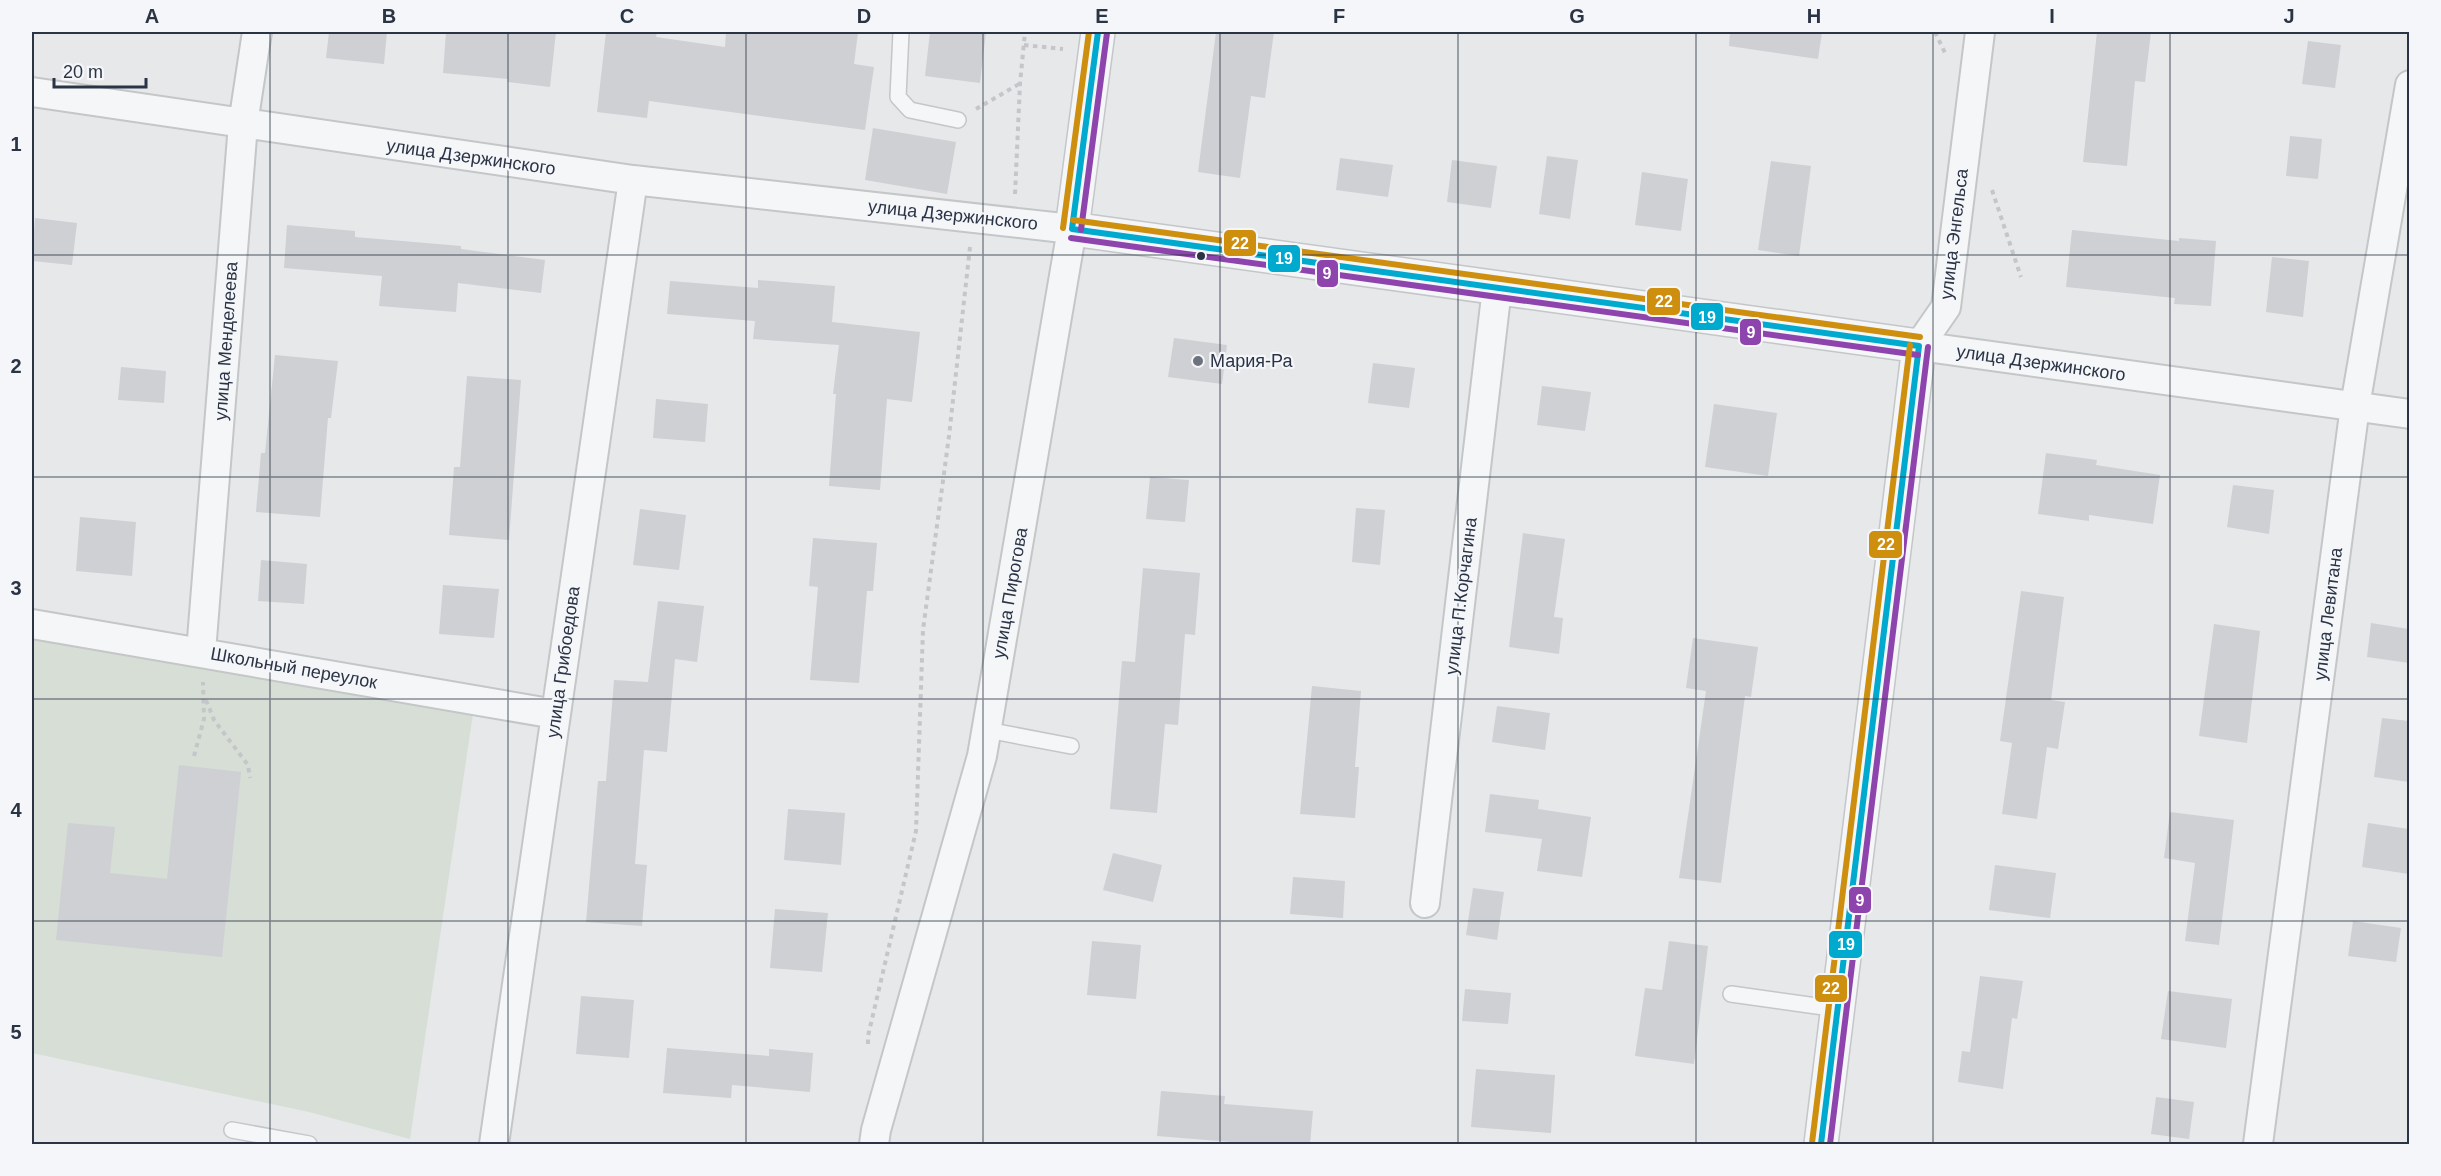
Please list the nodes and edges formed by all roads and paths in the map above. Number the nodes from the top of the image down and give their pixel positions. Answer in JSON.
{"nodes":[{"id":1,"x":257,"y":32,"type":"edge"},
{"id":2,"x":901,"y":32,"type":"edge"},
{"id":3,"x":1026,"y":32,"type":"edge"},
{"id":4,"x":1098,"y":32,"type":"edge"},
{"id":5,"x":1980,"y":32,"type":"edge"},
{"id":6,"x":1020,"y":84,"type":"junction"},
{"id":7,"x":2409,"y":85,"type":"edge"},
{"id":8,"x":32,"y":92,"type":"edge"},
{"id":9,"x":958,"y":120,"type":"joint"},
{"id":10,"x":243,"y":124,"type":"junction"},
{"id":11,"x":633,"y":180,"type":"junction"},
{"id":12,"x":974,"y":218,"type":"junction"},
{"id":13,"x":1013,"y":222,"type":"junction"},
{"id":14,"x":1072,"y":229,"type":"junction"},
{"id":15,"x":1497,"y":288,"type":"junction"},
{"id":16,"x":1919,"y":346,"type":"junction"},
{"id":17,"x":2355,"y":406,"type":"junction"},
{"id":18,"x":2409,"y":414,"type":"edge"},
{"id":19,"x":32,"y":624,"type":"edge"},
{"id":20,"x":201,"y":652,"type":"junction"},
{"id":21,"x":204,"y":697,"type":"junction"},
{"id":22,"x":555,"y":714,"type":"junction"},
{"id":23,"x":987,"y":730,"type":"junction"},
{"id":24,"x":1071,"y":746,"type":"dead end"},
{"id":25,"x":194,"y":756,"type":"dead end"},
{"id":26,"x":250,"y":778,"type":"dead end"},
{"id":27,"x":1425,"y":903,"type":"dead end"},
{"id":28,"x":1731,"y":994,"type":"dead end"},
{"id":29,"x":1838,"y":1009,"type":"junction"},
{"id":30,"x":891,"y":1078,"type":"junction"},
{"id":31,"x":232,"y":1130,"type":"dead end"},
{"id":32,"x":309,"y":1144,"type":"edge"},
{"id":33,"x":494,"y":1144,"type":"edge"},
{"id":34,"x":874,"y":1144,"type":"edge"},
{"id":35,"x":1821,"y":1144,"type":"edge"},
{"id":36,"x":2258,"y":1144,"type":"edge"}],
"edges":[{"from":1,"to":10,"type":"street","name":"улица Менделеева"},
{"from":2,"to":9,"type":"lane"},
{"from":3,"to":6,"type":"path"},
{"from":4,"to":14,"type":"street","name":"улица Пирогова"},
{"from":5,"to":16,"type":"street","name":"улица Энгельса"},
{"from":6,"to":9,"type":"path"},
{"from":6,"to":13,"type":"path"},
{"from":7,"to":17,"type":"street","name":"улица Левитана"},
{"from":8,"to":10,"type":"street","name":"улица Дзержинского"},
{"from":10,"to":11,"type":"street","name":"улица Дзержинского"},
{"from":10,"to":20,"type":"street","name":"улица Менделеева"},
{"from":11,"to":12,"type":"street","name":"улица Дзержинского"},
{"from":11,"to":22,"type":"street","name":"улица Грибоедова"},
{"from":12,"to":13,"type":"street","name":"улица Дзержинского"},
{"from":12,"to":30,"type":"path"},
{"from":13,"to":14,"type":"street","name":"улица Дзержинского"},
{"from":14,"to":15,"type":"street","name":"улица Дзержинского"},
{"from":14,"to":23,"type":"street","name":"улица Пирогова"},
{"from":15,"to":16,"type":"street","name":"улица Дзержинского"},
{"from":15,"to":27,"type":"street","name":"улица П.Корчагина"},
{"from":16,"to":17,"type":"street","name":"улица Дзержинского"},
{"from":16,"to":29,"type":"street","name":"улица Энгельса"},
{"from":17,"to":18,"type":"street","name":"улица Дзержинского"},
{"from":17,"to":36,"type":"street","name":"улица Левитана"},
{"from":19,"to":20,"type":"street","name":"Школьный переулок"},
{"from":20,"to":21,"type":"path"},
{"from":20,"to":22,"type":"street","name":"Школьный переулок"},
{"from":21,"to":25,"type":"path"},
{"from":21,"to":26,"type":"path"},
{"from":22,"to":33,"type":"street","name":"улица Грибоедова"},
{"from":23,"to":24,"type":"lane"},
{"from":23,"to":30,"type":"street","name":"улица Пирогова"},
{"from":28,"to":29,"type":"lane"},
{"from":29,"to":35,"type":"street","name":"улица Энгельса"},
{"from":30,"to":34,"type":"street","name":"улица Пирогова"},
{"from":31,"to":32,"type":"lane"}]}
